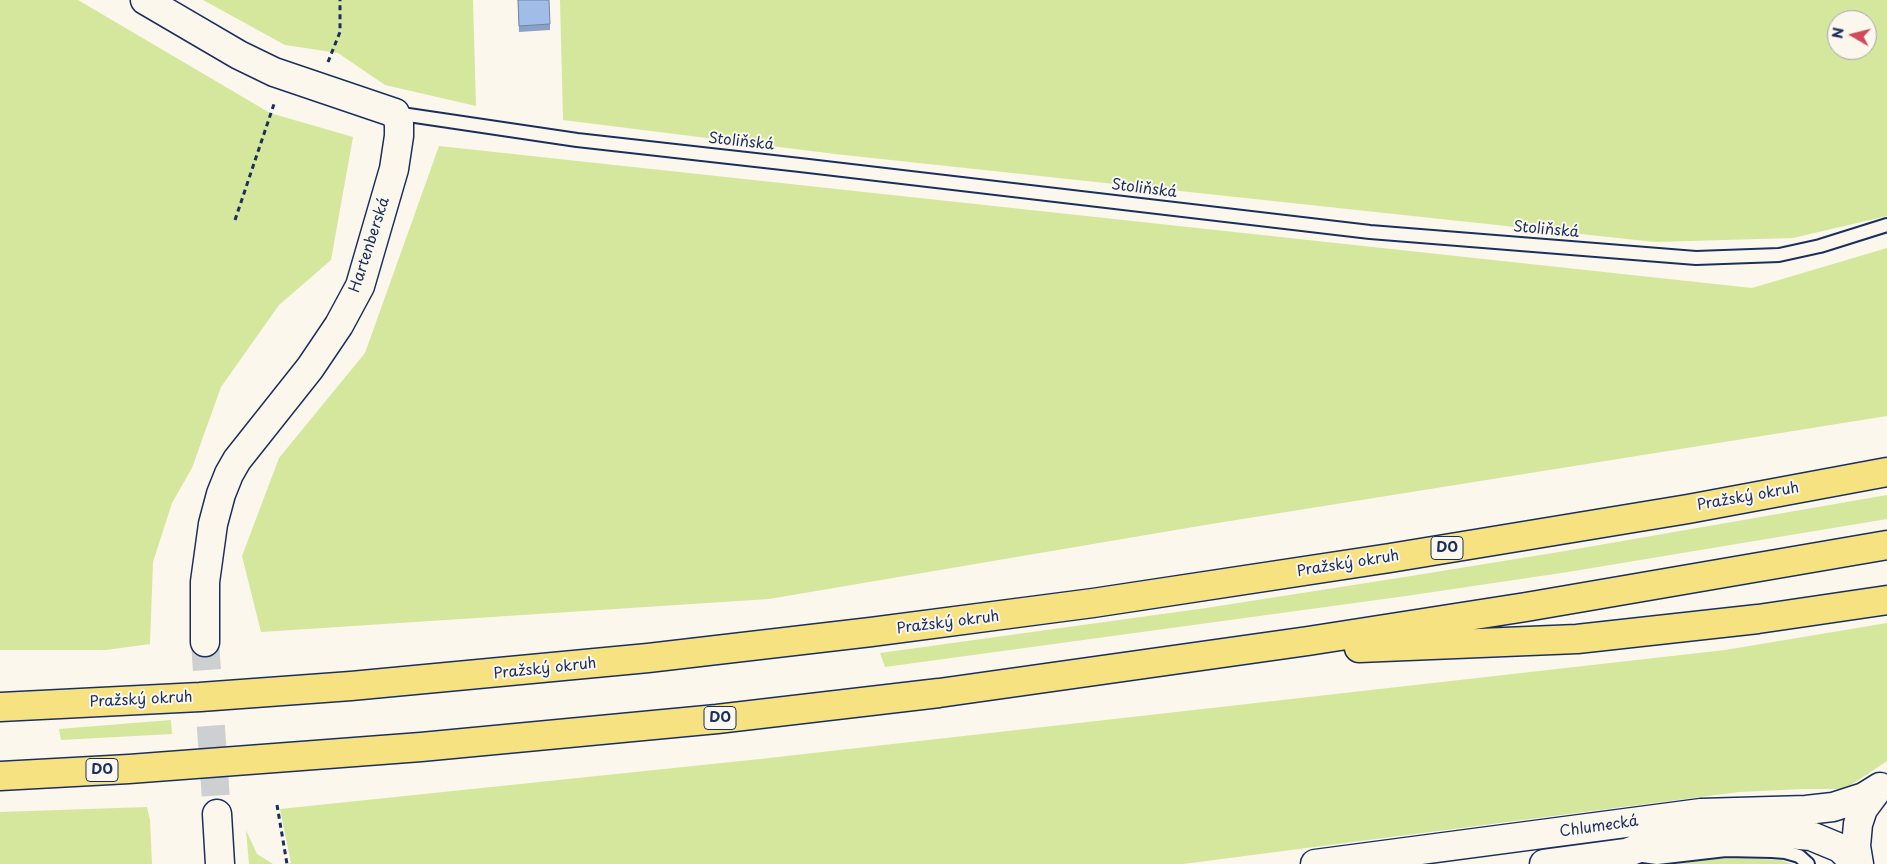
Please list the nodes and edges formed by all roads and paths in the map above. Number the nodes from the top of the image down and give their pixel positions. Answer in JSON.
{"nodes":[{"id":1,"x":145,"y":0,"type":"edge"},
{"id":2,"x":340,"y":0,"type":"edge"},
{"id":3,"x":300,"y":81,"type":"junction"},
{"id":4,"x":395,"y":113,"type":"junction"},
{"id":5,"x":235,"y":220,"type":"dead end"},
{"id":6,"x":1887,"y":225,"type":"edge"},
{"id":7,"x":1887,"y":472,"type":"edge"},
{"id":8,"x":1887,"y":545,"type":"edge"},
{"id":9,"x":1887,"y":600,"type":"edge"},
{"id":10,"x":205,"y":642,"type":"tunnel mouth"},
{"id":11,"x":1235,"y":652,"type":"junction"},
{"id":12,"x":0,"y":707,"type":"edge"},
{"id":13,"x":0,"y":776,"type":"edge"},
{"id":14,"x":1884,"y":784,"type":"edge"},
{"id":15,"x":277,"y":805,"type":"dead end"},
{"id":16,"x":218,"y":814,"type":"tunnel mouth"},
{"id":17,"x":1626,"y":853,"type":"junction"},
{"id":18,"x":220,"y":864,"type":"edge"},
{"id":19,"x":287,"y":864,"type":"edge"},
{"id":20,"x":1315,"y":864,"type":"edge"},
{"id":21,"x":1544,"y":864,"type":"edge"},
{"id":22,"x":1808,"y":864,"type":"edge"},
{"id":23,"x":1858,"y":864,"type":"edge"}],
"edges":[{"from":1,"to":3,"type":"main road"},
{"from":2,"to":3,"type":"path"},
{"from":3,"to":4,"type":"main road"},
{"from":3,"to":5,"type":"path"},
{"from":4,"to":6,"type":"lane","name":"Stoliňská"},
{"from":4,"to":10,"type":"main road","name":"Hartenberská"},
{"from":7,"to":12,"type":"highway","name":"Pražský okruh","number":"D0"},
{"from":8,"to":11,"type":"highway","number":"D0"},
{"from":9,"to":11,"type":"highway"},
{"from":11,"to":13,"type":"highway","number":"D0"},
{"from":14,"to":20,"type":"main road","name":"Chlumecká"},
{"from":14,"to":23,"type":"main road"},
{"from":15,"to":19,"type":"path"},
{"from":16,"to":18,"type":"main road"},
{"from":17,"to":21,"type":"main road","name":"Chlumecká"},
{"from":17,"to":22,"type":"lane"},
{"from":17,"to":23,"type":"main road","name":"Chlumecká"}]}
